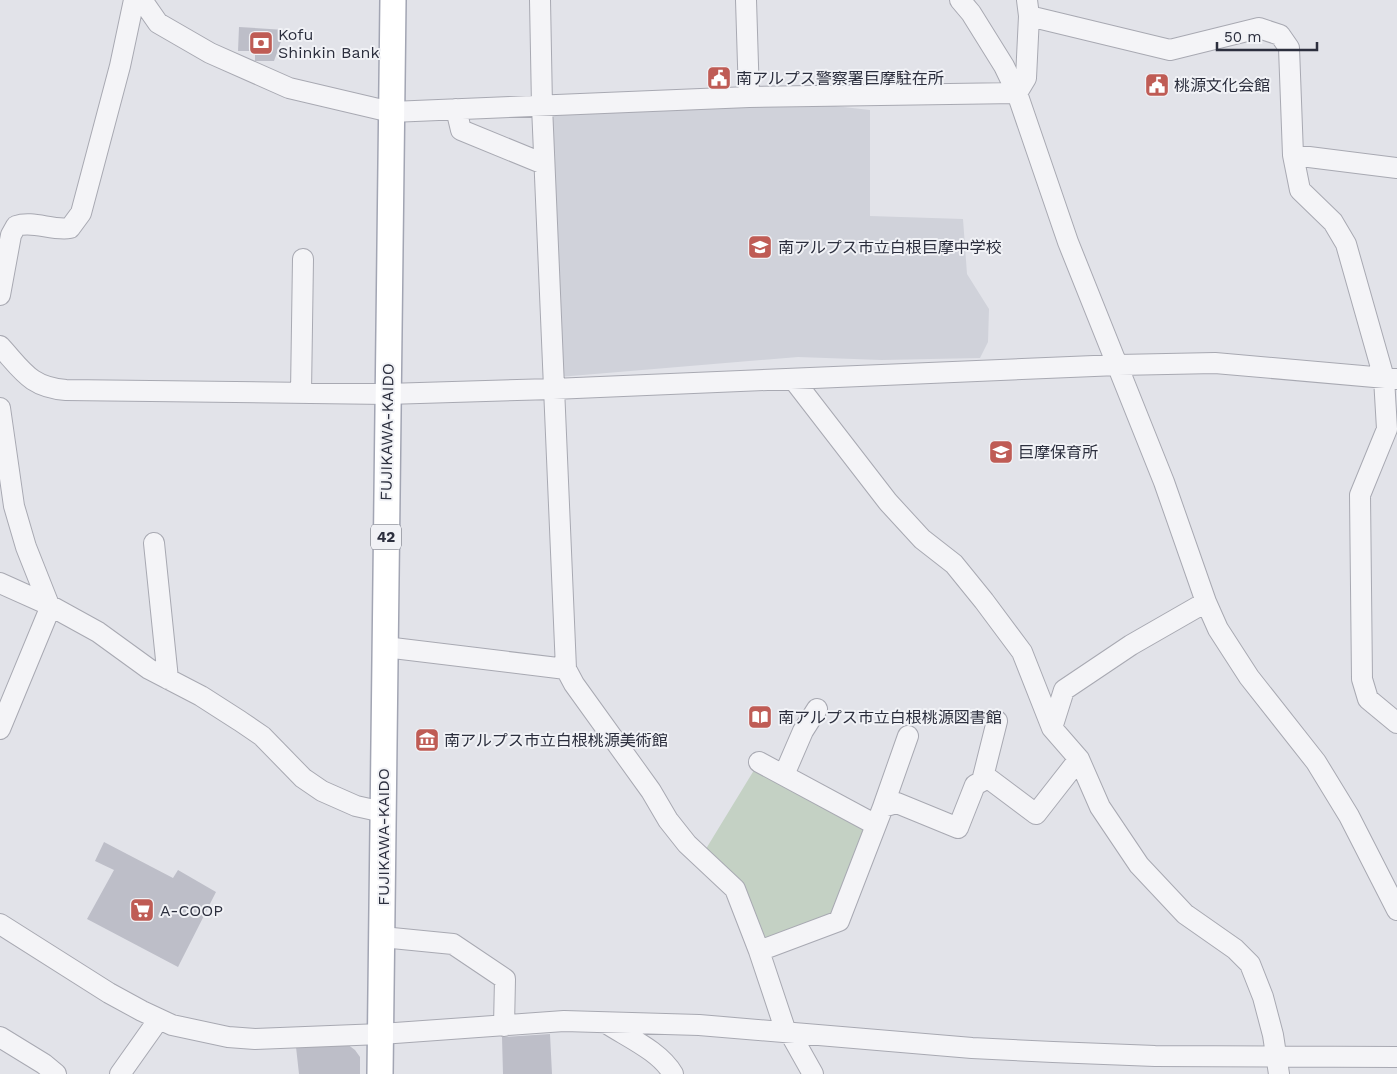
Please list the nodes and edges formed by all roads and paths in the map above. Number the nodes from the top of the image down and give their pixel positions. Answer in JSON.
{"nodes":[{"id":1,"x":134,"y":0,"type":"edge"},
{"id":2,"x":142,"y":0,"type":"edge"},
{"id":3,"x":393,"y":0,"type":"edge"},
{"id":4,"x":540,"y":0,"type":"edge"},
{"id":5,"x":746,"y":0,"type":"edge"},
{"id":6,"x":960,"y":0,"type":"edge"},
{"id":7,"x":1028,"y":8,"type":"edge"},
{"id":8,"x":1017,"y":93,"type":"junction"},
{"id":9,"x":749,"y":97,"type":"junction"},
{"id":10,"x":542,"y":106,"type":"junction"},
{"id":11,"x":456,"y":109,"type":"junction"},
{"id":12,"x":391,"y":112,"type":"junction"},
{"id":13,"x":1293,"y":155,"type":"junction"},
{"id":14,"x":544,"y":164,"type":"junction"},
{"id":15,"x":1397,"y":168,"type":"edge"},
{"id":16,"x":303,"y":259,"type":"dead end"},
{"id":17,"x":0,"y":295,"type":"edge"},
{"id":18,"x":0,"y":346,"type":"edge"},
{"id":19,"x":1118,"y":364,"type":"junction"},
{"id":20,"x":1390,"y":378,"type":"edge"},
{"id":21,"x":793,"y":379,"type":"junction"},
{"id":22,"x":553,"y":389,"type":"junction"},
{"id":23,"x":300,"y":392,"type":"junction"},
{"id":24,"x":388,"y":394,"type":"junction"},
{"id":25,"x":0,"y":408,"type":"edge"},
{"id":26,"x":1392,"y":429,"type":"edge"},
{"id":27,"x":154,"y":543,"type":"dead end"},
{"id":28,"x":0,"y":583,"type":"edge"},
{"id":29,"x":1206,"y":602,"type":"junction"},
{"id":30,"x":49,"y":605,"type":"junction"},
{"id":31,"x":384,"y":647,"type":"junction"},
{"id":32,"x":566,"y":669,"type":"junction"},
{"id":33,"x":168,"y":679,"type":"junction"},
{"id":34,"x":817,"y":708,"type":"dead end"},
{"id":35,"x":997,"y":721,"type":"dead end"},
{"id":36,"x":1397,"y":723,"type":"edge"},
{"id":37,"x":1052,"y":728,"type":"junction"},
{"id":38,"x":0,"y":729,"type":"edge"},
{"id":39,"x":908,"y":736,"type":"dead end"},
{"id":40,"x":1079,"y":759,"type":"junction"},
{"id":41,"x":760,"y":762,"type":"dead end"},
{"id":42,"x":784,"y":775,"type":"junction"},
{"id":43,"x":982,"y":782,"type":"junction"},
{"id":44,"x":383,"y":812,"type":"junction"},
{"id":45,"x":879,"y":816,"type":"junction"},
{"id":46,"x":1397,"y":910,"type":"edge"},
{"id":47,"x":0,"y":924,"type":"edge"},
{"id":48,"x":382,"y":937,"type":"junction"},
{"id":49,"x":759,"y":950,"type":"junction"},
{"id":50,"x":159,"y":1019,"type":"junction"},
{"id":51,"x":606,"y":1023,"type":"junction"},
{"id":52,"x":504,"y":1026,"type":"junction"},
{"id":53,"x":788,"y":1033,"type":"junction"},
{"id":54,"x":381,"y":1034,"type":"junction"},
{"id":55,"x":0,"y":1037,"type":"edge"},
{"id":56,"x":1397,"y":1057,"type":"edge"},
{"id":57,"x":1277,"y":1065,"type":"edge"},
{"id":58,"x":56,"y":1074,"type":"edge"},
{"id":59,"x":120,"y":1074,"type":"edge"},
{"id":60,"x":380,"y":1074,"type":"edge"},
{"id":61,"x":672,"y":1074,"type":"edge"},
{"id":62,"x":812,"y":1074,"type":"edge"}],
"edges":[{"from":1,"to":17,"type":"street"},
{"from":2,"to":12,"type":"street"},
{"from":3,"to":12,"type":"main road","name":"FUJIKAWA-KAIDO","number":"42"},
{"from":4,"to":10,"type":"street"},
{"from":5,"to":9,"type":"street"},
{"from":6,"to":8,"type":"street"},
{"from":7,"to":8,"type":"street"},
{"from":7,"to":13,"type":"street"},
{"from":8,"to":9,"type":"street"},
{"from":8,"to":19,"type":"street"},
{"from":9,"to":10,"type":"street"},
{"from":10,"to":11,"type":"street"},
{"from":10,"to":14,"type":"street"},
{"from":11,"to":12,"type":"street"},
{"from":11,"to":14,"type":"street"},
{"from":12,"to":24,"type":"main road","name":"FUJIKAWA-KAIDO","number":"42"},
{"from":13,"to":15,"type":"street"},
{"from":13,"to":20,"type":"street"},
{"from":14,"to":22,"type":"street"},
{"from":16,"to":23,"type":"street"},
{"from":18,"to":23,"type":"street"},
{"from":19,"to":20,"type":"street"},
{"from":19,"to":21,"type":"street"},
{"from":19,"to":29,"type":"street"},
{"from":20,"to":26,"type":"street"},
{"from":21,"to":22,"type":"street"},
{"from":21,"to":37,"type":"street"},
{"from":22,"to":24,"type":"street"},
{"from":22,"to":32,"type":"street"},
{"from":23,"to":24,"type":"street"},
{"from":24,"to":31,"type":"main road","name":"FUJIKAWA-KAIDO","number":"42"},
{"from":25,"to":30,"type":"street"},
{"from":26,"to":36,"type":"street"},
{"from":27,"to":33,"type":"street"},
{"from":28,"to":30,"type":"street"},
{"from":29,"to":37,"type":"street"},
{"from":29,"to":46,"type":"street"},
{"from":30,"to":33,"type":"street"},
{"from":30,"to":38,"type":"street"},
{"from":31,"to":32,"type":"street"},
{"from":31,"to":44,"type":"main road","name":"FUJIKAWA-KAIDO","number":"42"},
{"from":32,"to":49,"type":"street"},
{"from":33,"to":44,"type":"street"},
{"from":34,"to":42,"type":"street"},
{"from":35,"to":43,"type":"street"},
{"from":37,"to":40,"type":"street"},
{"from":39,"to":45,"type":"street"},
{"from":40,"to":43,"type":"street"},
{"from":40,"to":57,"type":"street"},
{"from":41,"to":42,"type":"street"},
{"from":42,"to":45,"type":"street"},
{"from":43,"to":45,"type":"street"},
{"from":44,"to":48,"type":"main road","name":"FUJIKAWA-KAIDO","number":"42"},
{"from":45,"to":49,"type":"street"},
{"from":47,"to":50,"type":"street"},
{"from":48,"to":52,"type":"street"},
{"from":48,"to":54,"type":"main road","name":"FUJIKAWA-KAIDO","number":"42"},
{"from":49,"to":53,"type":"street"},
{"from":50,"to":54,"type":"street"},
{"from":50,"to":59,"type":"street"},
{"from":51,"to":52,"type":"street"},
{"from":51,"to":53,"type":"street"},
{"from":51,"to":61,"type":"street"},
{"from":52,"to":54,"type":"street"},
{"from":53,"to":57,"type":"street"},
{"from":53,"to":62,"type":"street"},
{"from":54,"to":60,"type":"main road","name":"FUJIKAWA-KAIDO","number":"42"},
{"from":55,"to":58,"type":"street"},
{"from":56,"to":57,"type":"street"}]}
